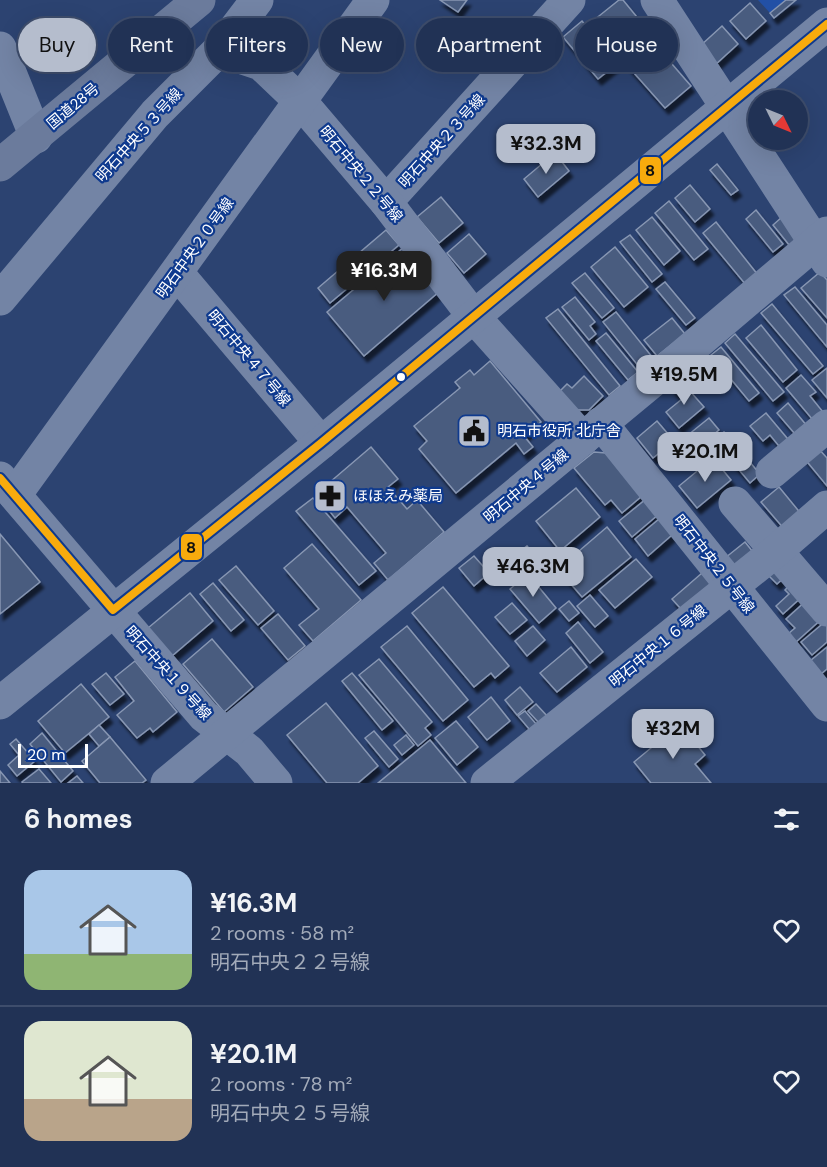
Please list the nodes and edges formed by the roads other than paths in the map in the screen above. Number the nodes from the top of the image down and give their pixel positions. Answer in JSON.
{"nodes":[{"id":1,"x":200,"y":0,"type":"edge"},
{"id":2,"x":257,"y":0,"type":"edge"},
{"id":3,"x":373,"y":0,"type":"edge"},
{"id":4,"x":569,"y":0,"type":"edge"},
{"id":5,"x":657,"y":0,"type":"edge"},
{"id":6,"x":243,"y":18,"type":"edge"},
{"id":7,"x":827,"y":24,"type":"edge"},
{"id":8,"x":0,"y":48,"type":"edge"},
{"id":9,"x":206,"y":63,"type":"edge"},
{"id":10,"x":269,"y":72,"type":"edge"},
{"id":11,"x":300,"y":102,"type":"junction"},
{"id":12,"x":725,"y":107,"type":"junction"},
{"id":13,"x":36,"y":137,"type":"junction"},
{"id":14,"x":0,"y":165,"type":"edge"},
{"id":15,"x":386,"y":202,"type":"junction"},
{"id":16,"x":823,"y":246,"type":"edge"},
{"id":17,"x":177,"y":273,"type":"junction"},
{"id":18,"x":0,"y":299,"type":"edge"},
{"id":19,"x":474,"y":316,"type":"junction"},
{"id":20,"x":827,"y":426,"type":"edge"},
{"id":21,"x":592,"y":431,"type":"junction"},
{"id":22,"x":321,"y":443,"type":"junction"},
{"id":23,"x":772,"y":472,"type":"dead end"},
{"id":24,"x":7,"y":487,"type":"edge"},
{"id":25,"x":735,"y":503,"type":"dead end"},
{"id":26,"x":827,"y":507,"type":"edge"},
{"id":27,"x":776,"y":551,"type":"junction"},
{"id":28,"x":732,"y":586,"type":"junction"},
{"id":29,"x":113,"y":610,"type":"junction"},
{"id":30,"x":827,"y":610,"type":"edge"},
{"id":31,"x":0,"y":703,"type":"edge"},
{"id":32,"x":827,"y":705,"type":"edge"},
{"id":33,"x":226,"y":733,"type":"junction"},
{"id":34,"x":502,"y":778,"type":"edge"},
{"id":35,"x":167,"y":783,"type":"edge"},
{"id":36,"x":276,"y":783,"type":"edge"}],
"edges":[{"from":1,"to":13,"type":"highway","name":"国道28号"},
{"from":2,"to":6,"type":"street","name":"明石中央５３号線"},
{"from":3,"to":11,"type":"street","name":"明石中央２０号線"},
{"from":4,"to":15,"type":"street","name":"明石中央２３号線"},
{"from":5,"to":12,"type":"street"},
{"from":7,"to":12,"type":"street"},
{"from":8,"to":13,"type":"street"},
{"from":9,"to":18,"type":"street","name":"明石中央５３号線"},
{"from":10,"to":11,"type":"street"},
{"from":11,"to":15,"type":"street","name":"明石中央２２号線"},
{"from":11,"to":17,"type":"street","name":"明石中央２０号線"},
{"from":12,"to":16,"type":"street"},
{"from":12,"to":19,"type":"street"},
{"from":13,"to":14,"type":"highway","name":"国道28号"},
{"from":15,"to":19,"type":"street","name":"明石中央２２号線"},
{"from":16,"to":21,"type":"street","name":"明石中央４号線"},
{"from":17,"to":22,"type":"street","name":"明石中央４７号線"},
{"from":17,"to":24,"type":"street","name":"明石中央２０号線"},
{"from":19,"to":21,"type":"street","name":"明石中央２２号線"},
{"from":19,"to":22,"type":"street"},
{"from":20,"to":23,"type":"street"},
{"from":21,"to":28,"type":"street","name":"明石中央２５号線"},
{"from":21,"to":33,"type":"street","name":"明石中央４号線"},
{"from":22,"to":29,"type":"street"},
{"from":24,"to":29,"type":"street","name":"明石中央１９号線"},
{"from":25,"to":27,"type":"street"},
{"from":26,"to":27,"type":"street","name":"明石中央１６号線"},
{"from":27,"to":28,"type":"street","name":"明石中央１６号線"},
{"from":27,"to":30,"type":"street"},
{"from":28,"to":32,"type":"street","name":"明石中央２５号線"},
{"from":28,"to":34,"type":"street","name":"明石中央１６号線"},
{"from":29,"to":31,"type":"street"},
{"from":29,"to":33,"type":"street","name":"明石中央１９号線"},
{"from":33,"to":35,"type":"street","name":"明石中央４号線"},
{"from":33,"to":36,"type":"street","name":"明石中央１９号線"}]}
